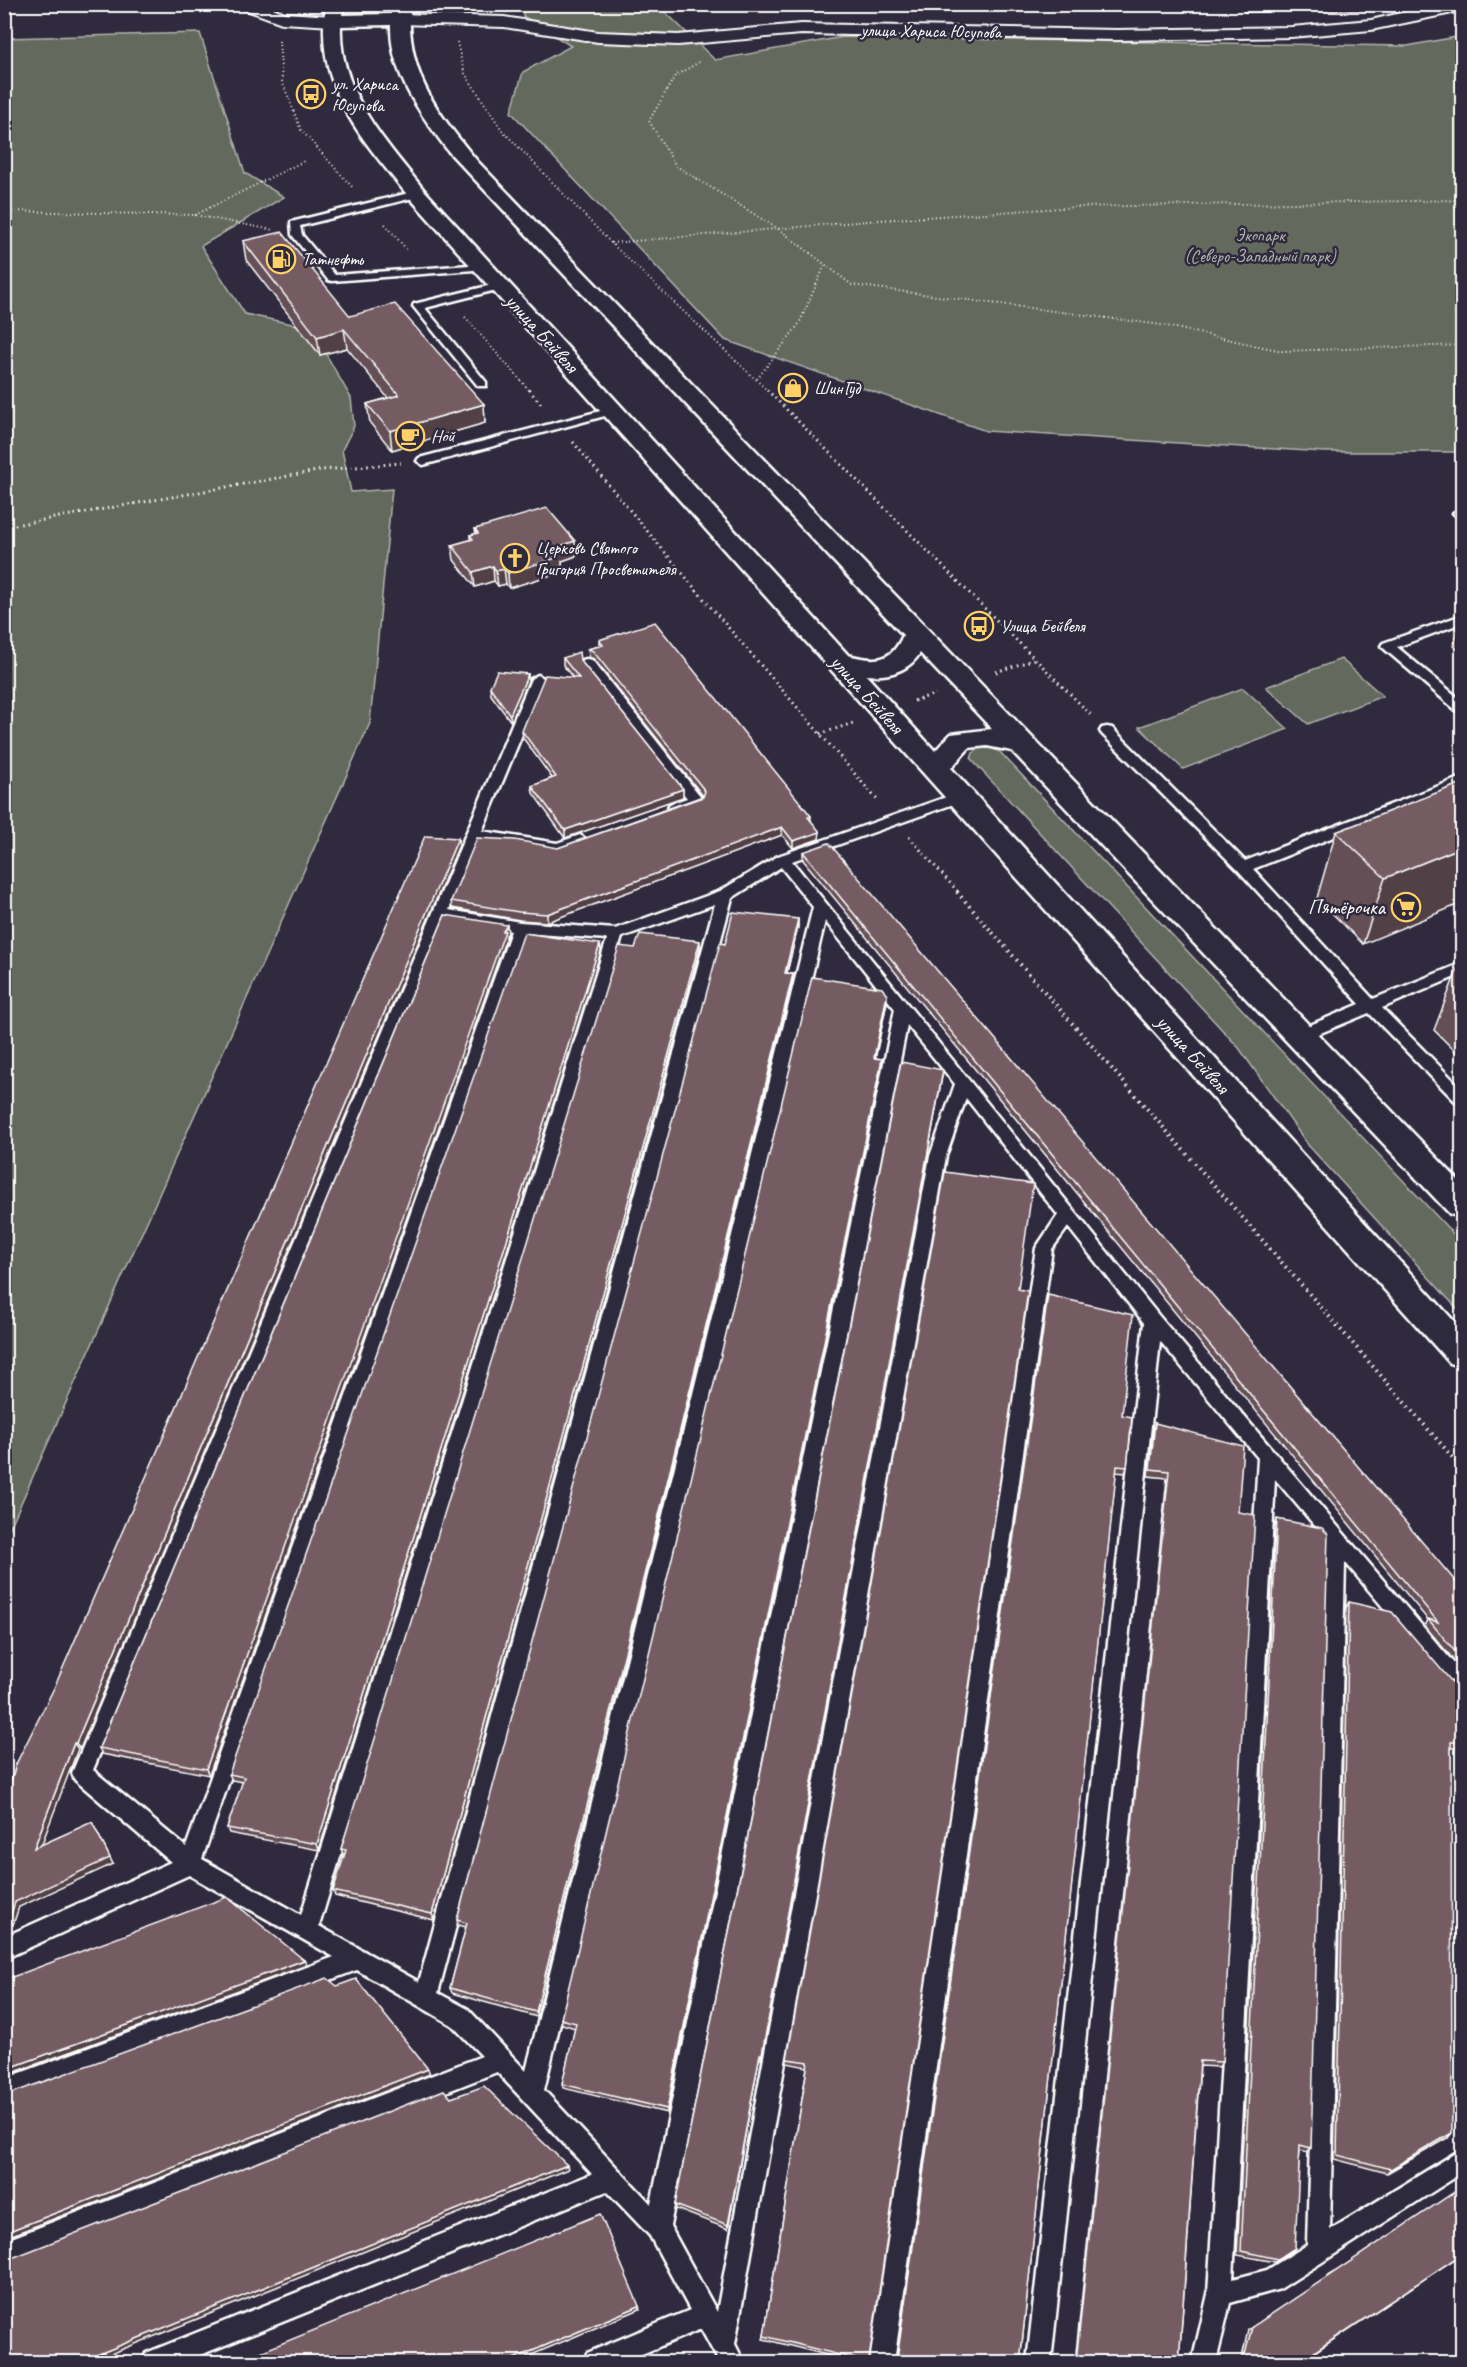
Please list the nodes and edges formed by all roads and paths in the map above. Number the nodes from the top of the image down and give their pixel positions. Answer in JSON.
{"nodes":[{"id":1,"x":247,"y":4,"type":"edge"},
{"id":2,"x":1462,"y":6,"type":"edge"},
{"id":3,"x":1419,"y":8,"type":"edge"},
{"id":4,"x":400,"y":12,"type":"edge"},
{"id":5,"x":334,"y":13,"type":"edge"},
{"id":6,"x":282,"y":18,"type":"junction"},
{"id":7,"x":450,"y":21,"type":"junction"},
{"id":8,"x":721,"y":37,"type":"junction"},
{"id":9,"x":304,"y":161,"type":"dead end"},
{"id":10,"x":417,"y":194,"type":"junction"},
{"id":11,"x":1462,"y":200,"type":"edge"},
{"id":12,"x":369,"y":206,"type":"junction"},
{"id":13,"x":4,"y":211,"type":"edge"},
{"id":14,"x":195,"y":216,"type":"junction"},
{"id":15,"x":780,"y":230,"type":"junction"},
{"id":16,"x":297,"y":235,"type":"junction"},
{"id":17,"x":611,"y":243,"type":"junction"},
{"id":18,"x":825,"y":265,"type":"junction"},
{"id":19,"x":425,"y":271,"type":"junction"},
{"id":20,"x":491,"y":277,"type":"junction"},
{"id":21,"x":450,"y":299,"type":"junction"},
{"id":22,"x":1462,"y":345,"type":"edge"},
{"id":23,"x":757,"y":380,"type":"junction"},
{"id":24,"x":482,"y":384,"type":"dead end"},
{"id":25,"x":612,"y":411,"type":"junction"},
{"id":26,"x":560,"y":425,"type":"junction"},
{"id":27,"x":423,"y":461,"type":"joint"},
{"id":28,"x":4,"y":527,"type":"edge"},
{"id":29,"x":1462,"y":619,"type":"edge"},
{"id":30,"x":917,"y":633,"type":"junction"},
{"id":31,"x":1035,"y":659,"type":"junction"},
{"id":32,"x":837,"y":660,"type":"junction"},
{"id":33,"x":587,"y":663,"type":"dead end"},
{"id":34,"x":538,"y":679,"type":"dead end"},
{"id":35,"x":965,"y":683,"type":"junction"},
{"id":36,"x":1462,"y":708,"type":"edge"},
{"id":37,"x":883,"y":712,"type":"junction"},
{"id":38,"x":1107,"y":731,"type":"joint"},
{"id":39,"x":820,"y":734,"type":"junction"},
{"id":40,"x":1024,"y":744,"type":"junction"},
{"id":41,"x":935,"y":768,"type":"junction"},
{"id":42,"x":1462,"y":781,"type":"edge"},
{"id":43,"x":960,"y":796,"type":"junction"},
{"id":44,"x":664,"y":811,"type":"edge"},
{"id":45,"x":894,"y":820,"type":"junction"},
{"id":46,"x":474,"y":834,"type":"junction"},
{"id":47,"x":590,"y":837,"type":"edge"},
{"id":48,"x":783,"y":859,"type":"junction"},
{"id":49,"x":1243,"y":867,"type":"junction"},
{"id":50,"x":725,"y":895,"type":"junction"},
{"id":51,"x":821,"y":905,"type":"junction"},
{"id":52,"x":440,"y":914,"type":"junction"},
{"id":53,"x":520,"y":927,"type":"junction"},
{"id":54,"x":616,"y":934,"type":"junction"},
{"id":55,"x":1462,"y":968,"type":"edge"},
{"id":56,"x":903,"y":1007,"type":"junction"},
{"id":57,"x":1372,"y":1007,"type":"junction"},
{"id":58,"x":1301,"y":1035,"type":"junction"},
{"id":59,"x":963,"y":1083,"type":"junction"},
{"id":60,"x":1462,"y":1098,"type":"edge"},
{"id":61,"x":1462,"y":1205,"type":"edge"},
{"id":62,"x":1067,"y":1215,"type":"junction"},
{"id":63,"x":1153,"y":1322,"type":"junction"},
{"id":64,"x":1462,"y":1353,"type":"edge"},
{"id":65,"x":1267,"y":1455,"type":"junction"},
{"id":66,"x":1462,"y":1468,"type":"edge"},
{"id":67,"x":1336,"y":1537,"type":"junction"},
{"id":68,"x":1462,"y":1687,"type":"edge"},
{"id":69,"x":190,"y":1864,"type":"junction"},
{"id":70,"x":307,"y":1930,"type":"junction"},
{"id":71,"x":4,"y":1948,"type":"edge"},
{"id":72,"x":358,"y":1959,"type":"junction"},
{"id":73,"x":426,"y":1998,"type":"junction"},
{"id":74,"x":500,"y":2060,"type":"junction"},
{"id":75,"x":4,"y":2090,"type":"edge"},
{"id":76,"x":532,"y":2094,"type":"junction"},
{"id":77,"x":1462,"y":2160,"type":"edge"},
{"id":78,"x":610,"y":2178,"type":"junction"},
{"id":79,"x":658,"y":2228,"type":"junction"},
{"id":80,"x":4,"y":2253,"type":"edge"},
{"id":81,"x":1318,"y":2253,"type":"junction"},
{"id":82,"x":1220,"y":2294,"type":"junction"},
{"id":83,"x":706,"y":2315,"type":"junction"},
{"id":84,"x":727,"y":2355,"type":"edge"},
{"id":85,"x":155,"y":2362,"type":"edge"},
{"id":86,"x":596,"y":2362,"type":"edge"},
{"id":87,"x":882,"y":2362,"type":"edge"},
{"id":88,"x":1039,"y":2362,"type":"edge"},
{"id":89,"x":1204,"y":2362,"type":"edge"}],
"edges":[{"from":1,"to":6,"type":"street"},
{"from":2,"to":3,"type":"street","name":"улица Хариса Юсупова"},
{"from":3,"to":8,"type":"street","name":"улица Хариса Юсупова"},
{"from":4,"to":5,"type":"main road"},
{"from":4,"to":7,"type":"street","name":"улица Хариса Юсупова"},
{"from":4,"to":30,"type":"main road"},
{"from":5,"to":6,"type":"street"},
{"from":5,"to":10,"type":"main road","name":"улица Бейвеля"},
{"from":6,"to":12,"type":"path"},
{"from":7,"to":8,"type":"street","name":"улица Хариса Юсупова"},
{"from":7,"to":17,"type":"path"},
{"from":8,"to":15,"type":"path"},
{"from":9,"to":14,"type":"path"},
{"from":10,"to":12,"type":"lane"},
{"from":10,"to":20,"type":"main road","name":"улица Бейвеля"},
{"from":11,"to":15,"type":"path"},
{"from":12,"to":16,"type":"lane"},
{"from":12,"to":19,"type":"path"},
{"from":13,"to":14,"type":"path"},
{"from":14,"to":16,"type":"path"},
{"from":15,"to":17,"type":"path"},
{"from":15,"to":18,"type":"path"},
{"from":16,"to":19,"type":"lane"},
{"from":17,"to":23,"type":"path"},
{"from":18,"to":22,"type":"path"},
{"from":18,"to":23,"type":"path"},
{"from":19,"to":20,"type":"lane"},
{"from":20,"to":21,"type":"lane"},
{"from":20,"to":25,"type":"main road","name":"улица Бейвеля"},
{"from":21,"to":24,"type":"lane"},
{"from":21,"to":26,"type":"path"},
{"from":23,"to":31,"type":"path"},
{"from":25,"to":26,"type":"lane"},
{"from":25,"to":32,"type":"main road","name":"улица Бейвеля"},
{"from":26,"to":27,"type":"lane"},
{"from":26,"to":39,"type":"path"},
{"from":27,"to":28,"type":"path"},
{"from":29,"to":36,"type":"lane"},
{"from":30,"to":32,"type":"main road"},
{"from":30,"to":35,"type":"main road"},
{"from":31,"to":35,"type":"path"},
{"from":31,"to":38,"type":"path"},
{"from":32,"to":37,"type":"main road","name":"улица Бейвеля"},
{"from":33,"to":44,"type":"lane"},
{"from":34,"to":46,"type":"lane"},
{"from":35,"to":37,"type":"path"},
{"from":35,"to":40,"type":"main road"},
{"from":37,"to":39,"type":"path"},
{"from":37,"to":41,"type":"main road","name":"улица Бейвеля"},
{"from":38,"to":49,"type":"lane"},
{"from":39,"to":45,"type":"path"},
{"from":40,"to":41,"type":"main road"},
{"from":40,"to":58,"type":"main road"},
{"from":41,"to":43,"type":"main road","name":"улица Бейвеля"},
{"from":42,"to":49,"type":"lane"},
{"from":43,"to":45,"type":"lane"},
{"from":43,"to":64,"type":"main road","name":"улица Бейвеля"},
{"from":45,"to":48,"type":"lane"},
{"from":45,"to":66,"type":"path"},
{"from":46,"to":47,"type":"lane"},
{"from":46,"to":52,"type":"lane"},
{"from":48,"to":50,"type":"lane"},
{"from":48,"to":51,"type":"lane"},
{"from":49,"to":57,"type":"lane"},
{"from":50,"to":54,"type":"lane"},
{"from":50,"to":73,"type":"lane"},
{"from":51,"to":56,"type":"lane"},
{"from":51,"to":76,"type":"lane"},
{"from":52,"to":53,"type":"lane"},
{"from":52,"to":69,"type":"lane"},
{"from":53,"to":54,"type":"lane"},
{"from":53,"to":69,"type":"lane"},
{"from":54,"to":70,"type":"lane"},
{"from":55,"to":57,"type":"lane"},
{"from":56,"to":59,"type":"lane"},
{"from":56,"to":79,"type":"lane"},
{"from":57,"to":58,"type":"lane"},
{"from":57,"to":60,"type":"lane"},
{"from":58,"to":61,"type":"main road"},
{"from":59,"to":62,"type":"lane"},
{"from":59,"to":84,"type":"lane"},
{"from":62,"to":63,"type":"lane"},
{"from":62,"to":87,"type":"lane"},
{"from":63,"to":65,"type":"lane"},
{"from":63,"to":88,"type":"lane"},
{"from":65,"to":67,"type":"lane"},
{"from":65,"to":82,"type":"lane"},
{"from":67,"to":68,"type":"lane"},
{"from":67,"to":81,"type":"lane"},
{"from":69,"to":70,"type":"lane"},
{"from":69,"to":71,"type":"lane"},
{"from":70,"to":72,"type":"lane"},
{"from":72,"to":73,"type":"lane"},
{"from":72,"to":75,"type":"lane"},
{"from":73,"to":74,"type":"lane"},
{"from":74,"to":76,"type":"lane"},
{"from":74,"to":80,"type":"lane"},
{"from":76,"to":78,"type":"lane"},
{"from":77,"to":81,"type":"lane"},
{"from":78,"to":79,"type":"lane"},
{"from":78,"to":85,"type":"lane"},
{"from":79,"to":83,"type":"lane"},
{"from":81,"to":82,"type":"lane"},
{"from":82,"to":89,"type":"lane"},
{"from":83,"to":84,"type":"lane"},
{"from":83,"to":86,"type":"lane"}]}
